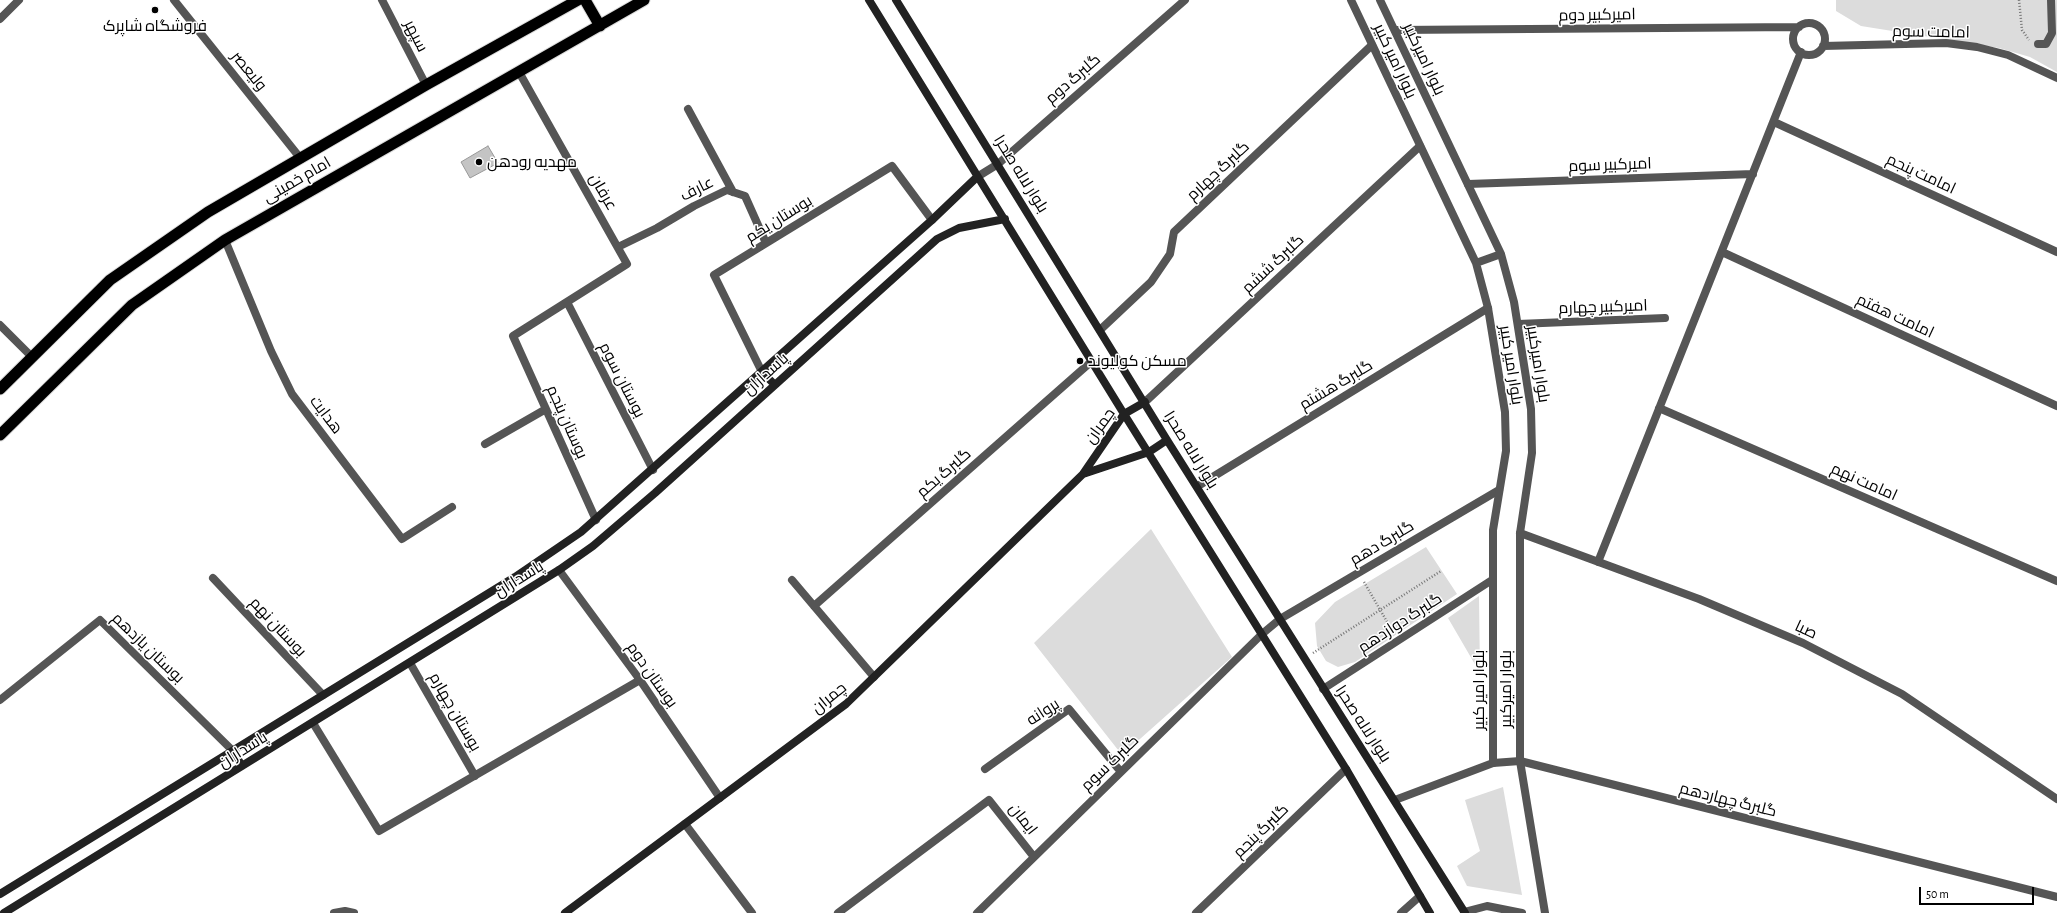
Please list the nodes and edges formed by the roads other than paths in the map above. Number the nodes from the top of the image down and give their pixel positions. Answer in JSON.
{"nodes":[{"id":1,"x":19,"y":0,"type":"edge"},
{"id":2,"x":174,"y":0,"type":"edge"},
{"id":3,"x":382,"y":0,"type":"edge"},
{"id":4,"x":578,"y":0,"type":"edge"},
{"id":5,"x":585,"y":0,"type":"edge"},
{"id":6,"x":644,"y":0,"type":"edge"},
{"id":7,"x":869,"y":0,"type":"edge"},
{"id":8,"x":896,"y":0,"type":"edge"},
{"id":9,"x":1185,"y":0,"type":"edge"},
{"id":10,"x":1351,"y":0,"type":"edge"},
{"id":11,"x":1380,"y":0,"type":"edge"},
{"id":12,"x":2051,"y":0,"type":"edge"},
{"id":13,"x":0,"y":19,"type":"edge"},
{"id":14,"x":600,"y":26,"type":"junction"},
{"id":15,"x":1799,"y":27,"type":"junction"},
{"id":16,"x":1395,"y":30,"type":"junction"},
{"id":17,"x":2038,"y":44,"type":"road end"},
{"id":18,"x":1372,"y":45,"type":"junction"},
{"id":19,"x":1823,"y":46,"type":"junction"},
{"id":20,"x":1802,"y":52,"type":"junction"},
{"id":21,"x":519,"y":72,"type":"junction"},
{"id":22,"x":2057,"y":78,"type":"edge"},
{"id":23,"x":426,"y":85,"type":"junction"},
{"id":24,"x":688,"y":109,"type":"dead end"},
{"id":25,"x":1774,"y":122,"type":"junction"},
{"id":26,"x":1420,"y":146,"type":"junction"},
{"id":27,"x":301,"y":159,"type":"junction"},
{"id":28,"x":998,"y":164,"type":"junction"},
{"id":29,"x":1753,"y":174,"type":"junction"},
{"id":30,"x":977,"y":177,"type":"junction"},
{"id":31,"x":1468,"y":184,"type":"junction"},
{"id":32,"x":733,"y":192,"type":"junction"},
{"id":33,"x":1005,"y":219,"type":"junction"},
{"id":34,"x":932,"y":220,"type":"junction"},
{"id":35,"x":225,"y":240,"type":"junction"},
{"id":36,"x":766,"y":243,"type":"junction"},
{"id":37,"x":618,"y":247,"type":"junction"},
{"id":38,"x":1722,"y":252,"type":"junction"},
{"id":39,"x":2057,"y":252,"type":"edge"},
{"id":40,"x":1501,"y":254,"type":"junction"},
{"id":41,"x":1476,"y":263,"type":"junction"},
{"id":42,"x":567,"y":302,"type":"junction"},
{"id":43,"x":1488,"y":308,"type":"junction"},
{"id":44,"x":1665,"y":318,"type":"dead end"},
{"id":45,"x":1518,"y":324,"type":"junction"},
{"id":46,"x":0,"y":325,"type":"edge"},
{"id":47,"x":1100,"y":330,"type":"junction"},
{"id":48,"x":32,"y":357,"type":"junction"},
{"id":49,"x":1092,"y":360,"type":"junction"},
{"id":50,"x":762,"y":372,"type":"junction"},
{"id":51,"x":775,"y":385,"type":"junction"},
{"id":52,"x":0,"y":389,"type":"edge"},
{"id":53,"x":1145,"y":402,"type":"junction"},
{"id":54,"x":2057,"y":406,"type":"edge"},
{"id":55,"x":1659,"y":408,"type":"junction"},
{"id":56,"x":546,"y":409,"type":"junction"},
{"id":57,"x":1124,"y":414,"type":"junction"},
{"id":58,"x":0,"y":436,"type":"edge"},
{"id":59,"x":1167,"y":440,"type":"junction"},
{"id":60,"x":485,"y":444,"type":"dead end"},
{"id":61,"x":1149,"y":452,"type":"junction"},
{"id":62,"x":653,"y":470,"type":"junction"},
{"id":63,"x":1084,"y":474,"type":"junction"},
{"id":64,"x":1198,"y":486,"type":"junction"},
{"id":65,"x":1499,"y":490,"type":"junction"},
{"id":66,"x":452,"y":507,"type":"dead end"},
{"id":67,"x":596,"y":520,"type":"junction"},
{"id":68,"x":1520,"y":533,"type":"junction"},
{"id":69,"x":1598,"y":562,"type":"junction"},
{"id":70,"x":559,"y":570,"type":"junction"},
{"id":71,"x":213,"y":578,"type":"dead end"},
{"id":72,"x":792,"y":580,"type":"dead end"},
{"id":73,"x":1492,"y":580,"type":"junction"},
{"id":74,"x":2057,"y":581,"type":"edge"},
{"id":75,"x":814,"y":606,"type":"junction"},
{"id":76,"x":1280,"y":620,"type":"junction"},
{"id":77,"x":1262,"y":634,"type":"junction"},
{"id":78,"x":410,"y":663,"type":"junction"},
{"id":79,"x":874,"y":677,"type":"junction"},
{"id":80,"x":640,"y":680,"type":"junction"},
{"id":81,"x":1323,"y":689,"type":"junction"},
{"id":82,"x":323,"y":695,"type":"junction"},
{"id":83,"x":0,"y":700,"type":"edge"},
{"id":84,"x":313,"y":723,"type":"junction"},
{"id":85,"x":233,"y":751,"type":"junction"},
{"id":86,"x":1520,"y":761,"type":"junction"},
{"id":87,"x":1493,"y":763,"type":"junction"},
{"id":88,"x":242,"y":766,"type":"junction"},
{"id":89,"x":1346,"y":768,"type":"junction"},
{"id":90,"x":985,"y":769,"type":"dead end"},
{"id":91,"x":1122,"y":772,"type":"junction"},
{"id":92,"x":475,"y":776,"type":"junction"},
{"id":93,"x":720,"y":798,"type":"junction"},
{"id":94,"x":2057,"y":799,"type":"edge"},
{"id":95,"x":1395,"y":800,"type":"junction"},
{"id":96,"x":685,"y":824,"type":"junction"},
{"id":97,"x":1034,"y":857,"type":"junction"},
{"id":98,"x":0,"y":894,"type":"edge"},
{"id":99,"x":1420,"y":896,"type":"junction"},
{"id":100,"x":2057,"y":897,"type":"edge"},
{"id":101,"x":1490,"y":910,"type":"edge"},
{"id":102,"x":4,"y":913,"type":"edge"},
{"id":103,"x":334,"y":913,"type":"edge"},
{"id":104,"x":354,"y":913,"type":"edge"},
{"id":105,"x":565,"y":913,"type":"edge"},
{"id":106,"x":752,"y":913,"type":"edge"},
{"id":107,"x":838,"y":913,"type":"edge"},
{"id":108,"x":977,"y":913,"type":"edge"},
{"id":109,"x":1196,"y":913,"type":"edge"},
{"id":110,"x":1401,"y":913,"type":"edge"},
{"id":111,"x":1430,"y":913,"type":"edge"},
{"id":112,"x":1465,"y":913,"type":"edge"},
{"id":113,"x":1522,"y":913,"type":"edge"},
{"id":114,"x":1545,"y":913,"type":"edge"}],
"edges":[{"from":1,"to":13,"type":"street"},
{"from":2,"to":27,"type":"street","name":"ولیعصر"},
{"from":3,"to":23,"type":"street","name":"سپهر"},
{"from":4,"to":23,"type":"highway","name":"امام خمینی"},
{"from":5,"to":14,"type":"highway"},
{"from":6,"to":14,"type":"highway","name":"امام خمینی"},
{"from":7,"to":30,"type":"main road"},
{"from":8,"to":28,"type":"main road","name":"بلوار لاله صحرا"},
{"from":9,"to":28,"type":"street","name":"گلبرگ دوم"},
{"from":10,"to":18,"type":"street","name":"بلوار امیر کبیر"},
{"from":11,"to":16,"type":"street","name":"بلوار امیرکبیر"},
{"from":12,"to":17,"type":"street"},
{"from":14,"to":21,"type":"highway","name":"امام خمینی"},
{"from":15,"to":16,"type":"street","name":"امیرکبیر دوم"},
{"from":15,"to":19,"type":"street"},
{"from":15,"to":20,"type":"street"},
{"from":16,"to":31,"type":"street","name":"بلوار امیرکبیر"},
{"from":18,"to":26,"type":"street","name":"بلوار امیر کبیر"},
{"from":18,"to":47,"type":"street","name":"گلبرگ چهارم"},
{"from":19,"to":20,"type":"street"},
{"from":19,"to":22,"type":"street","name":"امامت سوم"},
{"from":20,"to":25,"type":"street"},
{"from":21,"to":35,"type":"highway","name":"امام خمینی"},
{"from":21,"to":37,"type":"street","name":"عرفان"},
{"from":23,"to":27,"type":"highway","name":"امام خمینی"},
{"from":24,"to":32,"type":"street"},
{"from":25,"to":29,"type":"street"},
{"from":25,"to":39,"type":"street","name":"امامت پنجم"},
{"from":26,"to":41,"type":"street","name":"بلوار امیر کبیر"},
{"from":26,"to":53,"type":"street","name":"گلبرگ ششم"},
{"from":27,"to":48,"type":"highway","name":"امام خمینی"},
{"from":28,"to":30,"type":"street","name":"گلبرگ دوم"},
{"from":28,"to":47,"type":"main road","name":"بلوار لاله صحرا"},
{"from":29,"to":31,"type":"street","name":"امیرکبیر سوم"},
{"from":29,"to":38,"type":"street"},
{"from":30,"to":33,"type":"main road"},
{"from":30,"to":34,"type":"main road","name":"پاسداران"},
{"from":31,"to":40,"type":"street","name":"بلوار امیرکبیر"},
{"from":32,"to":36,"type":"street","name":"عارف"},
{"from":32,"to":37,"type":"street","name":"عارف"},
{"from":33,"to":49,"type":"main road"},
{"from":33,"to":51,"type":"main road","name":"پاسداران"},
{"from":34,"to":36,"type":"street","name":"بوستان یکم"},
{"from":34,"to":50,"type":"main road","name":"پاسداران"},
{"from":35,"to":58,"type":"highway","name":"امام خمینی"},
{"from":35,"to":66,"type":"street","name":"هدایت"},
{"from":36,"to":50,"type":"street","name":"بوستان یکم"},
{"from":37,"to":42,"type":"street","name":"عرفان"},
{"from":38,"to":54,"type":"street","name":"امامت هفتم"},
{"from":38,"to":55,"type":"street"},
{"from":40,"to":41,"type":"street"},
{"from":40,"to":45,"type":"street","name":"بلوار امیرکبیر"},
{"from":41,"to":43,"type":"street","name":"بلوار امیر کبیر"},
{"from":42,"to":56,"type":"street","name":"بوستان پنجم"},
{"from":42,"to":62,"type":"street","name":"بوستان سوم"},
{"from":43,"to":64,"type":"street","name":"گلبرگ هشتم"},
{"from":43,"to":65,"type":"street","name":"بلوار امیر کبیر"},
{"from":44,"to":45,"type":"street","name":"امیرکبیر چهارم"},
{"from":45,"to":68,"type":"street","name":"بلوار امیرکبیر"},
{"from":46,"to":48,"type":"street"},
{"from":47,"to":53,"type":"main road","name":"بلوار لاله صحرا"},
{"from":48,"to":52,"type":"highway","name":"امام خمینی"},
{"from":49,"to":57,"type":"main road"},
{"from":49,"to":75,"type":"street","name":"گلبرگ یکم"},
{"from":50,"to":51,"type":"main road"},
{"from":50,"to":62,"type":"main road","name":"پاسداران"},
{"from":51,"to":70,"type":"main road","name":"پاسداران"},
{"from":53,"to":57,"type":"main road","name":"چمران"},
{"from":53,"to":59,"type":"main road","name":"بلوار لاله صحرا"},
{"from":55,"to":69,"type":"street"},
{"from":55,"to":74,"type":"street","name":"امامت نهم"},
{"from":56,"to":60,"type":"street"},
{"from":56,"to":67,"type":"street","name":"بوستان پنجم"},
{"from":57,"to":61,"type":"main road"},
{"from":57,"to":63,"type":"main road","name":"چمران"},
{"from":59,"to":61,"type":"main road","name":"چمران"},
{"from":59,"to":64,"type":"main road","name":"بلوار لاله صحرا"},
{"from":61,"to":63,"type":"main road","name":"چمران"},
{"from":61,"to":77,"type":"main road"},
{"from":62,"to":67,"type":"main road","name":"پاسداران"},
{"from":63,"to":79,"type":"main road","name":"چمران"},
{"from":64,"to":76,"type":"main road","name":"بلوار لاله صحرا"},
{"from":65,"to":73,"type":"street","name":"بلوار امیر کبیر"},
{"from":65,"to":76,"type":"street","name":"گلبرگ دهم"},
{"from":67,"to":82,"type":"main road","name":"پاسداران"},
{"from":68,"to":69,"type":"street","name":"صبا"},
{"from":68,"to":86,"type":"street","name":"بلوار امیرکبیر"},
{"from":69,"to":94,"type":"street","name":"صبا"},
{"from":70,"to":78,"type":"main road","name":"پاسداران"},
{"from":70,"to":80,"type":"street","name":"بوستان دوم"},
{"from":71,"to":82,"type":"street","name":"بوستان نهم"},
{"from":72,"to":75,"type":"street"},
{"from":73,"to":81,"type":"street","name":"گلبرگ دوازدهم"},
{"from":73,"to":87,"type":"street","name":"بلوار امیر کبیر"},
{"from":75,"to":79,"type":"street"},
{"from":76,"to":77,"type":"street","name":"گلبرگ دهم"},
{"from":76,"to":81,"type":"main road","name":"بلوار لاله صحرا"},
{"from":77,"to":89,"type":"main road"},
{"from":77,"to":91,"type":"street","name":"گلبرک سوم"},
{"from":78,"to":84,"type":"main road","name":"پاسداران"},
{"from":78,"to":92,"type":"street","name":"بوستان چهارم"},
{"from":79,"to":93,"type":"main road","name":"چمران"},
{"from":80,"to":92,"type":"street"},
{"from":80,"to":93,"type":"street","name":"بوستان دوم"},
{"from":81,"to":95,"type":"main road","name":"بلوار لاله صحرا"},
{"from":82,"to":85,"type":"main road","name":"پاسداران"},
{"from":83,"to":85,"type":"street","name":"بوستان یازدهم"},
{"from":84,"to":88,"type":"main road","name":"پاسداران"},
{"from":84,"to":92,"type":"street"},
{"from":85,"to":88,"type":"main road"},
{"from":85,"to":98,"type":"main road","name":"پاسداران"},
{"from":86,"to":87,"type":"street","name":"گلبرگ چهاردهم"},
{"from":86,"to":100,"type":"street","name":"گلبرگ چهاردهم"},
{"from":86,"to":114,"type":"street","name":"بلوار امیرکبیر"},
{"from":87,"to":95,"type":"street","name":"گلبرگ چهاردهم"},
{"from":88,"to":102,"type":"main road","name":"پاسداران"},
{"from":89,"to":99,"type":"main road"},
{"from":89,"to":109,"type":"street","name":"گلبرگ پنجم"},
{"from":90,"to":91,"type":"street","name":"پروانه"},
{"from":91,"to":97,"type":"street","name":"گلبرک سوم"},
{"from":93,"to":96,"type":"main road","name":"چمران"},
{"from":95,"to":112,"type":"main road","name":"بلوار لاله صحرا"},
{"from":96,"to":105,"type":"main road","name":"چمران"},
{"from":96,"to":106,"type":"street"},
{"from":97,"to":107,"type":"street","name":"ایمان"},
{"from":97,"to":108,"type":"street","name":"گلبرک سوم"},
{"from":99,"to":110,"type":"street"},
{"from":99,"to":111,"type":"main road"},
{"from":101,"to":112,"type":"street"},
{"from":101,"to":113,"type":"street"},
{"from":103,"to":104,"type":"street"}]}
